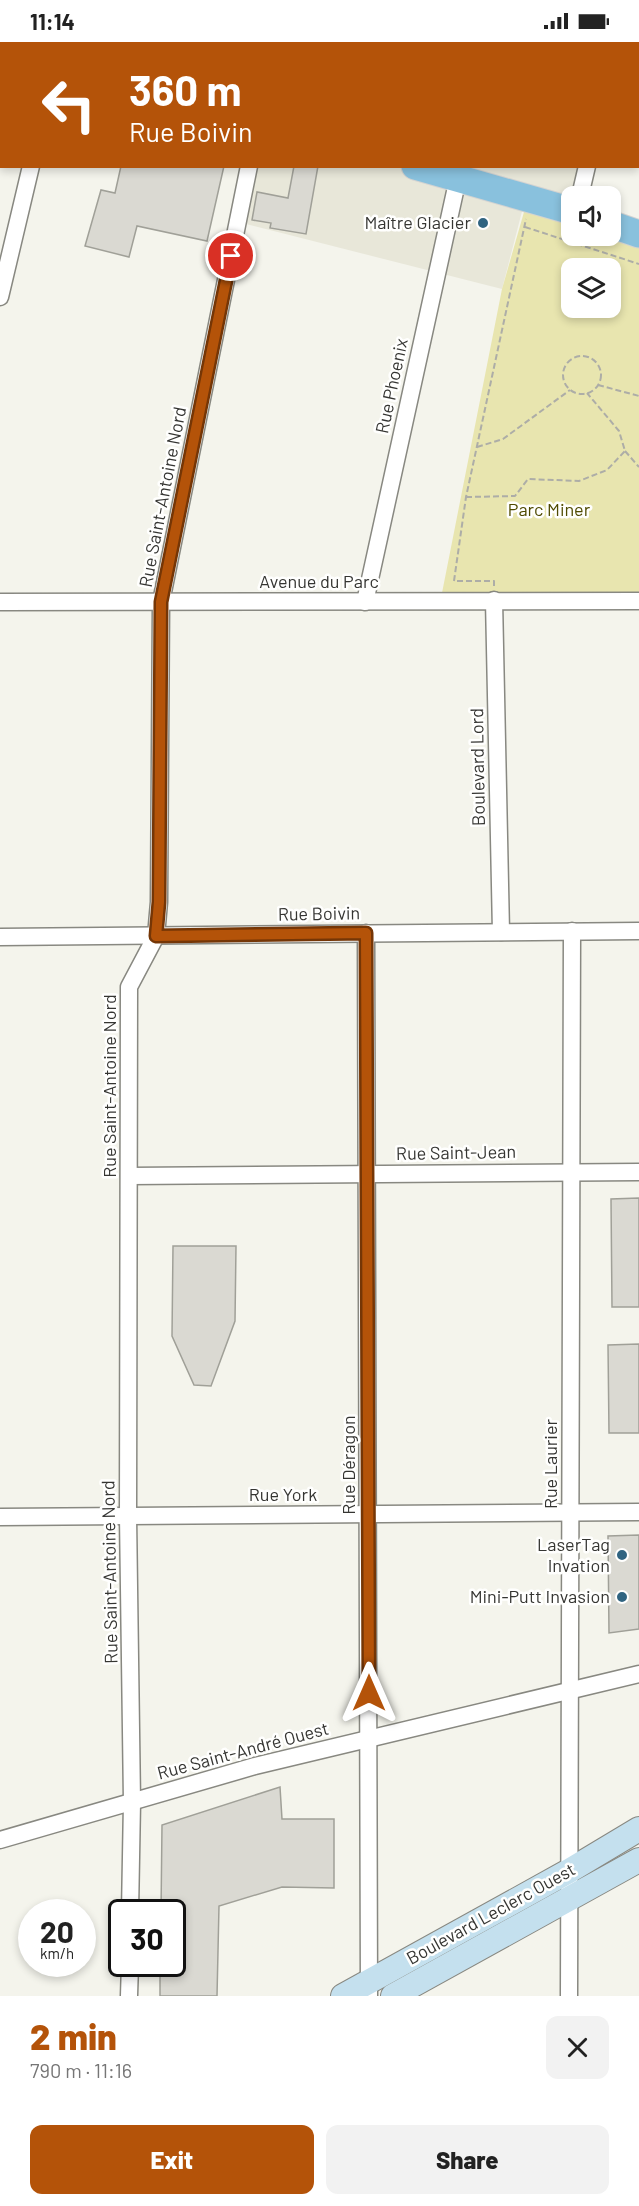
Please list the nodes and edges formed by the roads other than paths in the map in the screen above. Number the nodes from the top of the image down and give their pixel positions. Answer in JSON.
{"nodes":[{"id":1,"x":31,"y":168,"type":"edge"},
{"id":2,"x":249,"y":168,"type":"edge"},
{"id":3,"x":422,"y":168,"type":"edge"},
{"id":4,"x":587,"y":168,"type":"edge"},
{"id":5,"x":458,"y":178,"type":"junction"},
{"id":6,"x":582,"y":186,"type":"edge"},
{"id":7,"x":561,"y":208,"type":"edge"},
{"id":8,"x":621,"y":228,"type":"edge"},
{"id":9,"x":639,"y":234,"type":"edge"},
{"id":10,"x":0,"y":297,"type":"edge"},
{"id":11,"x":494,"y":600,"type":"junction"},
{"id":12,"x":639,"y":601,"type":"edge"},
{"id":13,"x":0,"y":602,"type":"edge"},
{"id":14,"x":161,"y":602,"type":"junction"},
{"id":15,"x":365,"y":602,"type":"junction"},
{"id":16,"x":572,"y":931,"type":"junction"},
{"id":17,"x":639,"y":931,"type":"edge"},
{"id":18,"x":501,"y":932,"type":"junction"},
{"id":19,"x":366,"y":933,"type":"junction"},
{"id":20,"x":156,"y":936,"type":"junction"},
{"id":21,"x":0,"y":937,"type":"edge"},
{"id":22,"x":572,"y":1171,"type":"junction"},
{"id":23,"x":639,"y":1172,"type":"edge"},
{"id":24,"x":368,"y":1174,"type":"junction"},
{"id":25,"x":129,"y":1176,"type":"junction"},
{"id":26,"x":639,"y":1512,"type":"edge"},
{"id":27,"x":570,"y":1513,"type":"junction"},
{"id":28,"x":369,"y":1514,"type":"junction"},
{"id":29,"x":128,"y":1516,"type":"junction"},
{"id":30,"x":0,"y":1517,"type":"edge"},
{"id":31,"x":639,"y":1674,"type":"edge"},
{"id":32,"x":570,"y":1690,"type":"junction"},
{"id":33,"x":369,"y":1737,"type":"junction"},
{"id":34,"x":132,"y":1802,"type":"junction"},
{"id":35,"x":639,"y":1829,"type":"edge"},
{"id":36,"x":0,"y":1840,"type":"edge"},
{"id":37,"x":639,"y":1860,"type":"edge"},
{"id":38,"x":569,"y":1871,"type":"junction"},
{"id":39,"x":130,"y":1899,"type":"edge"},
{"id":40,"x":569,"y":1899,"type":"junction"},
{"id":41,"x":130,"y":1977,"type":"edge"},
{"id":42,"x":369,"y":1989,"type":"edge"},
{"id":43,"x":129,"y":1996,"type":"edge"},
{"id":44,"x":343,"y":1996,"type":"edge"},
{"id":45,"x":393,"y":1996,"type":"edge"},
{"id":46,"x":569,"y":1996,"type":"edge"}],
"edges":[{"from":1,"to":10,"type":"street"},
{"from":2,"to":14,"type":"street","name":"Rue Saint-Antoine Nord"},
{"from":3,"to":5,"type":"main road"},
{"from":4,"to":6,"type":"street"},
{"from":5,"to":7,"type":"main road"},
{"from":5,"to":15,"type":"street","name":"Rue Phoenix"},
{"from":8,"to":9,"type":"main road"},
{"from":11,"to":12,"type":"street","name":"Avenue du Parc"},
{"from":11,"to":15,"type":"street","name":"Avenue du Parc"},
{"from":11,"to":18,"type":"street","name":"Boulevard Lord"},
{"from":13,"to":14,"type":"street","name":"Avenue du Parc"},
{"from":14,"to":15,"type":"street","name":"Avenue du Parc"},
{"from":14,"to":20,"type":"street","name":"Rue Saint-Antoine Nord"},
{"from":16,"to":17,"type":"street","name":"Rue Boivin"},
{"from":16,"to":18,"type":"street","name":"Rue Boivin"},
{"from":16,"to":22,"type":"street","name":"Rue Laurier"},
{"from":18,"to":19,"type":"street","name":"Rue Boivin"},
{"from":19,"to":20,"type":"street","name":"Rue Boivin"},
{"from":19,"to":24,"type":"street","name":"Rue Déragon"},
{"from":20,"to":21,"type":"street","name":"Rue Boivin"},
{"from":20,"to":25,"type":"street","name":"Rue Saint-Antoine Nord"},
{"from":22,"to":23,"type":"street","name":"Rue Saint-Jean"},
{"from":22,"to":24,"type":"street","name":"Rue Saint-Jean"},
{"from":22,"to":27,"type":"street","name":"Rue Laurier"},
{"from":24,"to":25,"type":"street","name":"Rue Saint-Jean"},
{"from":24,"to":28,"type":"street","name":"Rue Déragon"},
{"from":25,"to":29,"type":"street","name":"Rue Saint-Antoine Nord"},
{"from":26,"to":27,"type":"street","name":"Rue York"},
{"from":27,"to":28,"type":"street","name":"Rue York"},
{"from":27,"to":32,"type":"street","name":"Rue Laurier"},
{"from":28,"to":29,"type":"street","name":"Rue York"},
{"from":28,"to":33,"type":"street","name":"Rue Déragon"},
{"from":29,"to":30,"type":"street","name":"Rue York"},
{"from":29,"to":34,"type":"street","name":"Rue Saint-Antoine Nord"},
{"from":31,"to":32,"type":"street","name":"Rue Saint-André Ouest"},
{"from":32,"to":33,"type":"street","name":"Rue Saint-André Ouest"},
{"from":32,"to":38,"type":"street","name":"Rue Laurier"},
{"from":33,"to":34,"type":"street","name":"Rue Saint-André Ouest"},
{"from":33,"to":42,"type":"street","name":"Rue Déragon"},
{"from":34,"to":36,"type":"street","name":"Rue Saint-André Ouest"},
{"from":34,"to":39,"type":"street","name":"Rue Saint-Antoine Nord"},
{"from":35,"to":38,"type":"street","name":"Boulevard Leclerc Ouest"},
{"from":37,"to":40,"type":"street","name":"Boulevard Leclerc Ouest"},
{"from":38,"to":40,"type":"street","name":"Rue Laurier"},
{"from":38,"to":42,"type":"street","name":"Boulevard Leclerc Ouest"},
{"from":40,"to":45,"type":"street","name":"Boulevard Leclerc Ouest"},
{"from":40,"to":46,"type":"street","name":"Rue Laurier"},
{"from":41,"to":43,"type":"street"},
{"from":42,"to":44,"type":"street","name":"Boulevard Leclerc Ouest"}]}
